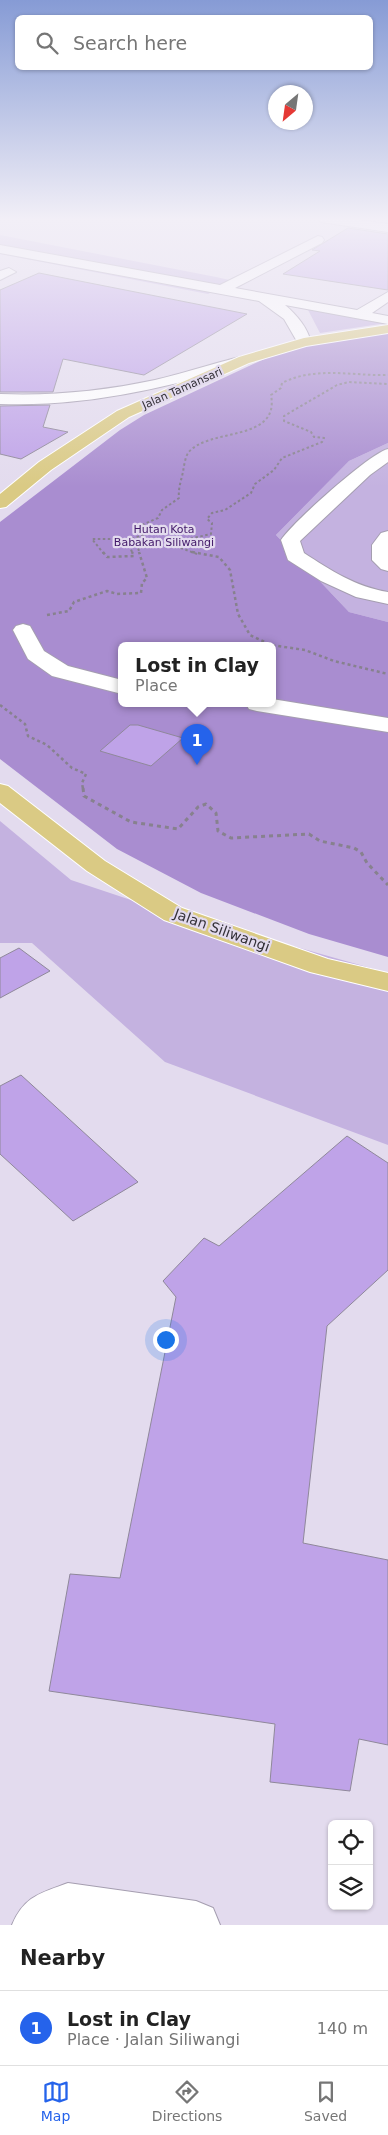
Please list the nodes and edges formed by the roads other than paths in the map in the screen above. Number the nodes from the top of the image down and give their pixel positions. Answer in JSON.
{"nodes":[{"id":1,"x":280,"y":308,"type":"edge"},
{"id":2,"x":322,"y":308,"type":"edge"},
{"id":3,"x":370,"y":308,"type":"edge"},
{"id":4,"x":359,"y":315,"type":"junction"},
{"id":5,"x":388,"y":320,"type":"edge"},
{"id":6,"x":388,"y":329,"type":"edge"},
{"id":7,"x":304,"y":342,"type":"junction"},
{"id":8,"x":244,"y":360,"type":"junction"},
{"id":9,"x":67,"y":398,"type":"junction"},
{"id":10,"x":0,"y":399,"type":"edge"},
{"id":11,"x":123,"y":414,"type":"junction"},
{"id":12,"x":388,"y":454,"type":"edge"},
{"id":13,"x":0,"y":503,"type":"edge"},
{"id":14,"x":388,"y":537,"type":"edge"},
{"id":15,"x":388,"y":565,"type":"edge"},
{"id":16,"x":388,"y":598,"type":"edge"},
{"id":17,"x":23,"y":630,"type":"dead end"},
{"id":18,"x":118,"y":685,"type":"edge"},
{"id":19,"x":276,"y":707,"type":"edge"},
{"id":20,"x":388,"y":725,"type":"edge"},
{"id":21,"x":0,"y":791,"type":"edge"},
{"id":22,"x":388,"y":982,"type":"edge"},
{"id":23,"x":36,"y":1925,"type":"edge"},
{"id":24,"x":196,"y":1925,"type":"edge"}],
"edges":[{"from":1,"to":7,"type":"street"},
{"from":2,"to":4,"type":"street"},
{"from":3,"to":4,"type":"street"},
{"from":4,"to":5,"type":"street"},
{"from":6,"to":7,"type":"main road","name":"Jalan Tamansari"},
{"from":7,"to":8,"type":"main road","name":"Jalan Tamansari"},
{"from":8,"to":9,"type":"street"},
{"from":8,"to":11,"type":"main road","name":"Jalan Tamansari"},
{"from":9,"to":10,"type":"street"},
{"from":9,"to":11,"type":"street"},
{"from":11,"to":13,"type":"main road","name":"Jalan Tamansari"},
{"from":12,"to":16,"type":"street"},
{"from":14,"to":15,"type":"street"},
{"from":17,"to":18,"type":"street"},
{"from":19,"to":20,"type":"street"},
{"from":21,"to":22,"type":"main road","name":"Jalan Siliwangi"},
{"from":23,"to":24,"type":"street"}]}
